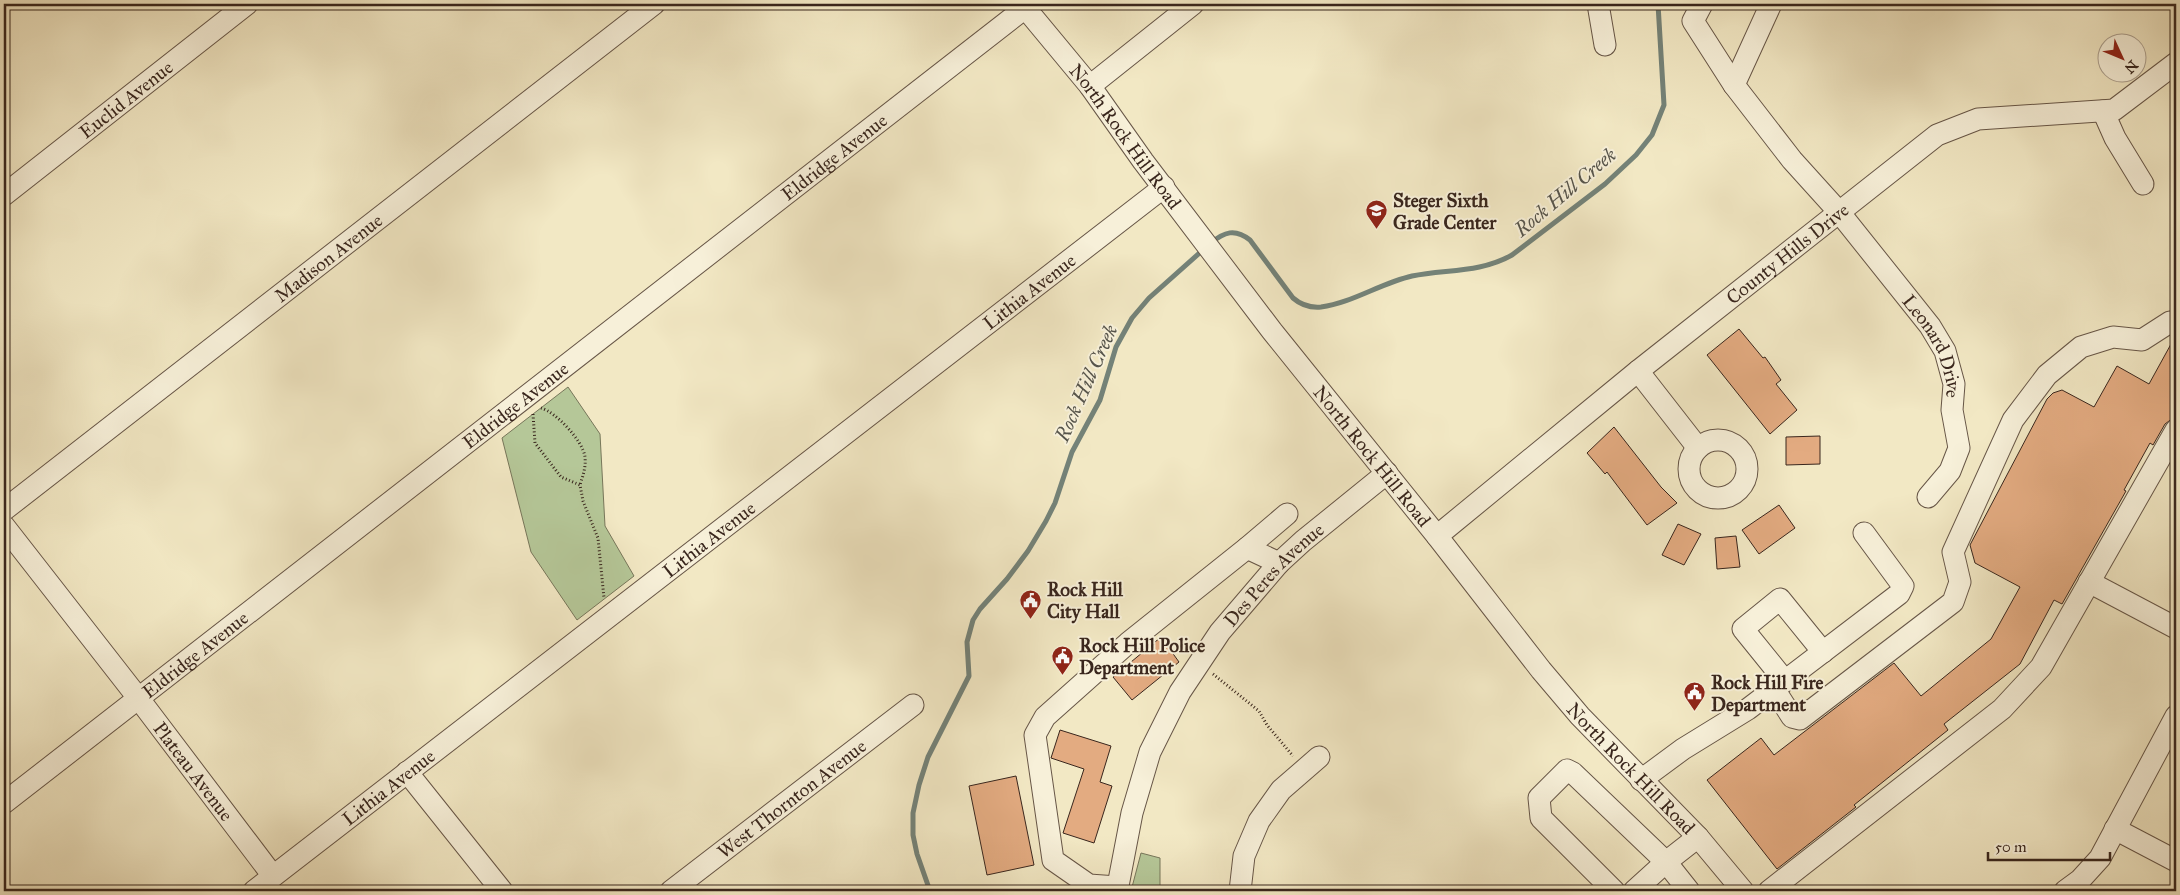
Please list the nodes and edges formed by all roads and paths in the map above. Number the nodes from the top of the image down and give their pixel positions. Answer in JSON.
{"nodes":[{"id":1,"x":247,"y":4,"type":"edge"},
{"id":2,"x":654,"y":4,"type":"edge"},
{"id":3,"x":1193,"y":4,"type":"edge"},
{"id":4,"x":1598,"y":4,"type":"edge"},
{"id":5,"x":1702,"y":4,"type":"edge"},
{"id":6,"x":1771,"y":4,"type":"edge"},
{"id":7,"x":1024,"y":6,"type":"edge"},
{"id":8,"x":1604,"y":45,"type":"dead end"},
{"id":9,"x":2176,"y":63,"type":"edge"},
{"id":10,"x":1734,"y":85,"type":"junction"},
{"id":11,"x":1090,"y":86,"type":"junction"},
{"id":12,"x":2103,"y":111,"type":"junction"},
{"id":13,"x":2143,"y":184,"type":"dead end"},
{"id":14,"x":1164,"y":187,"type":"junction"},
{"id":15,"x":4,"y":195,"type":"edge"},
{"id":16,"x":1839,"y":212,"type":"junction"},
{"id":17,"x":2176,"y":321,"type":"edge"},
{"id":18,"x":1638,"y":371,"type":"junction"},
{"id":19,"x":528,"y":407,"type":"junction"},
{"id":20,"x":2176,"y":430,"type":"edge"},
{"id":21,"x":1698,"y":448,"type":"dead end"},
{"id":22,"x":1387,"y":473,"type":"junction"},
{"id":23,"x":580,"y":484,"type":"junction"},
{"id":24,"x":1928,"y":497,"type":"dead end"},
{"id":25,"x":4,"y":510,"type":"edge"},
{"id":26,"x":1287,"y":514,"type":"dead end"},
{"id":27,"x":4,"y":526,"type":"edge"},
{"id":28,"x":1864,"y":533,"type":"dead end"},
{"id":29,"x":1437,"y":536,"type":"junction"},
{"id":30,"x":1247,"y":548,"type":"junction"},
{"id":31,"x":1279,"y":563,"type":"junction"},
{"id":32,"x":2089,"y":582,"type":"junction"},
{"id":33,"x":610,"y":615,"type":"junction"},
{"id":34,"x":2176,"y":628,"type":"edge"},
{"id":35,"x":1823,"y":652,"type":"junction"},
{"id":36,"x":1198,"y":666,"type":"junction"},
{"id":37,"x":1780,"y":685,"type":"junction"},
{"id":38,"x":139,"y":699,"type":"junction"},
{"id":39,"x":913,"y":705,"type":"dead end"},
{"id":40,"x":2176,"y":716,"type":"edge"},
{"id":41,"x":1319,"y":756,"type":"dead end"},
{"id":42,"x":1304,"y":771,"type":"junction"},
{"id":43,"x":407,"y":772,"type":"junction"},
{"id":44,"x":1641,"y":780,"type":"junction"},
{"id":45,"x":4,"y":803,"type":"edge"},
{"id":46,"x":2116,"y":829,"type":"junction"},
{"id":47,"x":1698,"y":837,"type":"junction"},
{"id":48,"x":2176,"y":860,"type":"edge"},
{"id":49,"x":1666,"y":862,"type":"junction"},
{"id":50,"x":273,"y":876,"type":"junction"},
{"id":51,"x":1117,"y":889,"type":"edge"},
{"id":52,"x":254,"y":891,"type":"edge"},
{"id":53,"x":502,"y":891,"type":"edge"},
{"id":54,"x":671,"y":891,"type":"edge"},
{"id":55,"x":1240,"y":891,"type":"edge"},
{"id":56,"x":1614,"y":891,"type":"edge"},
{"id":57,"x":1634,"y":891,"type":"edge"},
{"id":58,"x":1689,"y":891,"type":"edge"},
{"id":59,"x":1743,"y":891,"type":"edge"},
{"id":60,"x":1769,"y":891,"type":"edge"},
{"id":61,"x":2065,"y":891,"type":"edge"}],
"edges":[{"from":1,"to":15,"type":"street","name":"Euclid Avenue"},
{"from":2,"to":25,"type":"street","name":"Madison Avenue"},
{"from":3,"to":11,"type":"street"},
{"from":4,"to":8,"type":"street"},
{"from":5,"to":10,"type":"street","name":"Leonard Drive"},
{"from":6,"to":10,"type":"street"},
{"from":7,"to":11,"type":"street","name":"North Rock Hill Road"},
{"from":7,"to":19,"type":"street","name":"Eldridge Avenue"},
{"from":9,"to":12,"type":"street","name":"County Hills Drive"},
{"from":10,"to":16,"type":"street","name":"Leonard Drive"},
{"from":11,"to":14,"type":"street","name":"North Rock Hill Road"},
{"from":12,"to":13,"type":"street"},
{"from":12,"to":16,"type":"street","name":"County Hills Drive"},
{"from":14,"to":22,"type":"street","name":"North Rock Hill Road"},
{"from":14,"to":33,"type":"street","name":"Lithia Avenue"},
{"from":16,"to":18,"type":"street","name":"County Hills Drive"},
{"from":16,"to":24,"type":"street","name":"Leonard Drive"},
{"from":17,"to":37,"type":"street"},
{"from":18,"to":21,"type":"street"},
{"from":18,"to":29,"type":"street","name":"County Hills Drive"},
{"from":19,"to":23,"type":"path"},
{"from":19,"to":23,"type":"path"},
{"from":19,"to":38,"type":"street","name":"Eldridge Avenue"},
{"from":20,"to":32,"type":"street"},
{"from":22,"to":29,"type":"street","name":"North Rock Hill Road"},
{"from":22,"to":31,"type":"street","name":"Des Peres Avenue"},
{"from":23,"to":33,"type":"path"},
{"from":26,"to":30,"type":"street"},
{"from":27,"to":38,"type":"street","name":"Plateau Avenue"},
{"from":28,"to":35,"type":"street"},
{"from":29,"to":44,"type":"street","name":"North Rock Hill Road"},
{"from":30,"to":31,"type":"street"},
{"from":30,"to":51,"type":"street"},
{"from":31,"to":36,"type":"street","name":"Des Peres Avenue"},
{"from":32,"to":34,"type":"street"},
{"from":32,"to":60,"type":"street"},
{"from":33,"to":43,"type":"street","name":"Lithia Avenue"},
{"from":35,"to":37,"type":"street"},
{"from":35,"to":37,"type":"street"},
{"from":36,"to":42,"type":"path"},
{"from":36,"to":51,"type":"street","name":"Des Peres Avenue"},
{"from":37,"to":44,"type":"street"},
{"from":38,"to":45,"type":"street","name":"Eldridge Avenue"},
{"from":38,"to":50,"type":"street","name":"Plateau Avenue"},
{"from":39,"to":54,"type":"street","name":"West Thornton Avenue"},
{"from":40,"to":46,"type":"street"},
{"from":41,"to":42,"type":"street"},
{"from":42,"to":55,"type":"street"},
{"from":43,"to":50,"type":"street","name":"Lithia Avenue"},
{"from":43,"to":53,"type":"street"},
{"from":44,"to":47,"type":"street","name":"North Rock Hill Road"},
{"from":46,"to":48,"type":"street"},
{"from":46,"to":61,"type":"street"},
{"from":47,"to":49,"type":"street"},
{"from":47,"to":59,"type":"street","name":"North Rock Hill Road"},
{"from":49,"to":56,"type":"street"},
{"from":49,"to":57,"type":"street"},
{"from":49,"to":58,"type":"street"},
{"from":50,"to":52,"type":"street","name":"Lithia Avenue"}]}
